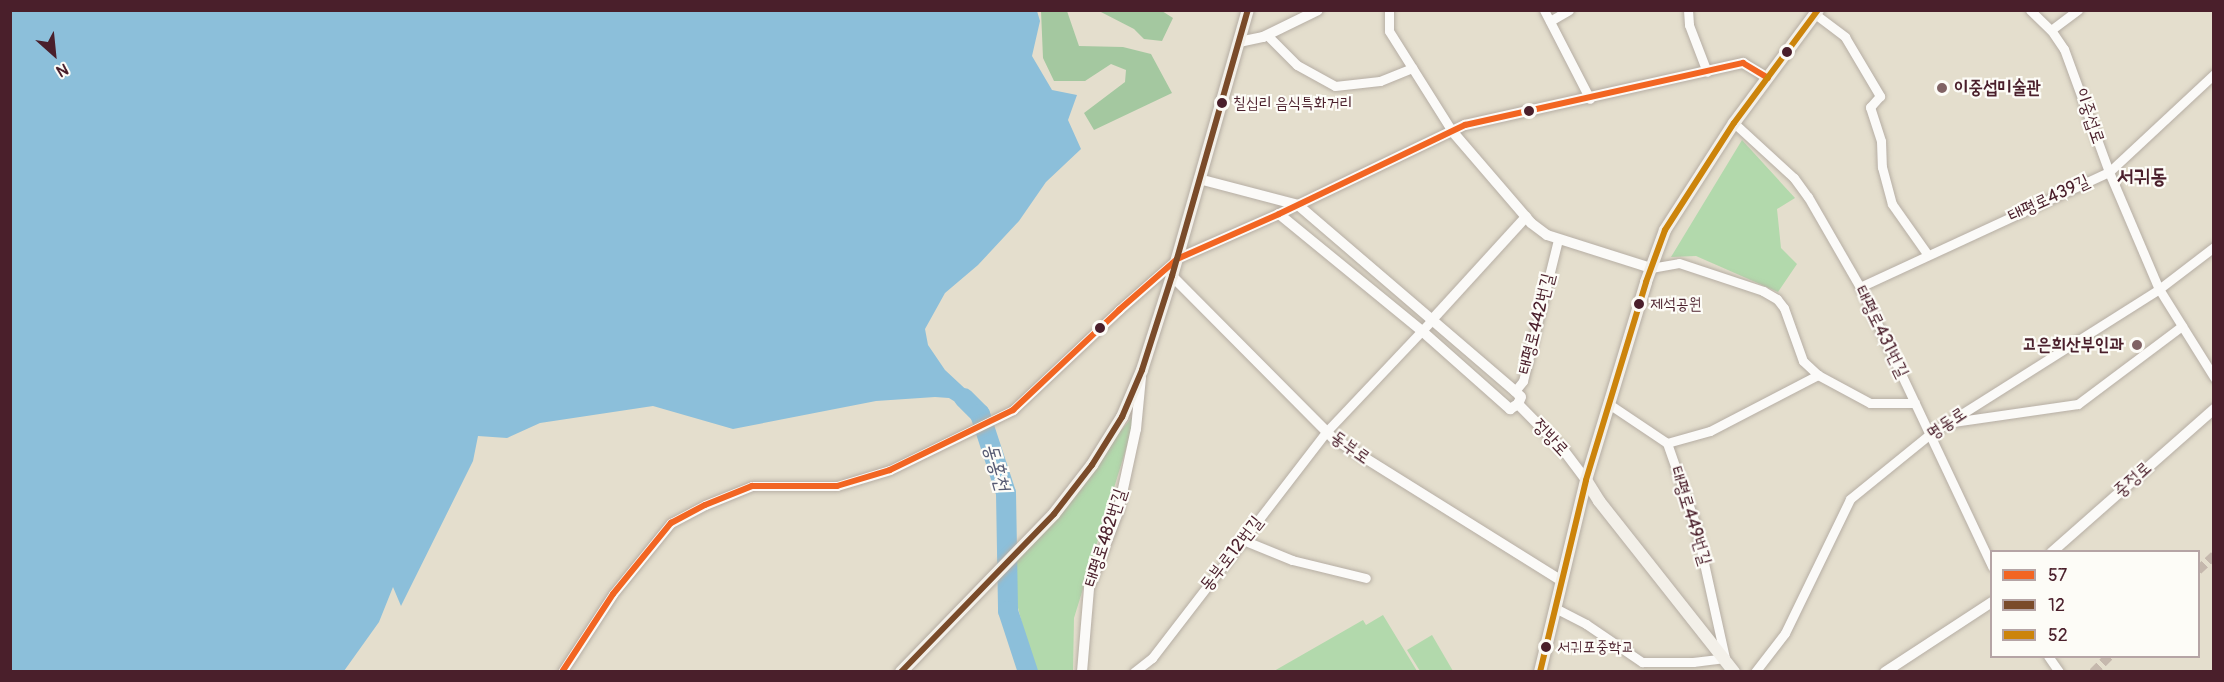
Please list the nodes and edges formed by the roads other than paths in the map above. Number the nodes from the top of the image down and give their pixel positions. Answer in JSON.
{"nodes":[{"id":1,"x":1248,"y":10,"type":"edge"},
{"id":2,"x":1318,"y":10,"type":"edge"},
{"id":3,"x":1389,"y":10,"type":"edge"},
{"id":4,"x":1544,"y":10,"type":"edge"},
{"id":5,"x":1569,"y":10,"type":"edge"},
{"id":6,"x":1688,"y":10,"type":"edge"},
{"id":7,"x":2030,"y":10,"type":"edge"},
{"id":8,"x":2078,"y":10,"type":"edge"},
{"id":9,"x":1817,"y":12,"type":"edge"},
{"id":10,"x":1550,"y":21,"type":"junction"},
{"id":11,"x":2051,"y":30,"type":"junction"},
{"id":12,"x":1268,"y":35,"type":"junction"},
{"id":13,"x":1239,"y":42,"type":"junction"},
{"id":14,"x":1413,"y":68,"type":"junction"},
{"id":15,"x":1707,"y":72,"type":"junction"},
{"id":16,"x":2214,"y":74,"type":"edge"},
{"id":17,"x":1768,"y":78,"type":"junction"},
{"id":18,"x":1590,"y":99,"type":"junction"},
{"id":19,"x":1734,"y":123,"type":"junction"},
{"id":20,"x":1452,"y":131,"type":"junction"},
{"id":21,"x":2109,"y":172,"type":"junction"},
{"id":22,"x":1199,"y":179,"type":"junction"},
{"id":23,"x":1298,"y":205,"type":"junction"},
{"id":24,"x":1279,"y":214,"type":"junction"},
{"id":25,"x":1526,"y":217,"type":"junction"},
{"id":26,"x":1558,"y":240,"type":"junction"},
{"id":27,"x":2214,"y":247,"type":"edge"},
{"id":28,"x":1928,"y":255,"type":"junction"},
{"id":29,"x":1177,"y":259,"type":"junction"},
{"id":30,"x":1651,"y":268,"type":"junction"},
{"id":31,"x":1172,"y":276,"type":"junction"},
{"id":32,"x":1860,"y":287,"type":"junction"},
{"id":33,"x":2159,"y":289,"type":"junction"},
{"id":34,"x":1431,"y":321,"type":"junction"},
{"id":35,"x":2182,"y":326,"type":"junction"},
{"id":36,"x":1422,"y":331,"type":"junction"},
{"id":37,"x":1142,"y":370,"type":"junction"},
{"id":38,"x":1818,"y":375,"type":"junction"},
{"id":39,"x":2214,"y":377,"type":"edge"},
{"id":40,"x":1515,"y":391,"type":"junction"},
{"id":41,"x":1915,"y":403,"type":"junction"},
{"id":42,"x":1518,"y":404,"type":"junction"},
{"id":43,"x":1609,"y":404,"type":"junction"},
{"id":44,"x":2214,"y":409,"type":"edge"},
{"id":45,"x":1948,"y":423,"type":"junction"},
{"id":46,"x":1326,"y":432,"type":"junction"},
{"id":47,"x":1930,"y":434,"type":"junction"},
{"id":48,"x":1667,"y":443,"type":"junction"},
{"id":49,"x":1586,"y":480,"type":"junction"},
{"id":50,"x":1243,"y":540,"type":"junction"},
{"id":51,"x":2054,"y":550,"type":"edge"},
{"id":52,"x":1990,"y":562,"type":"edge"},
{"id":53,"x":1366,"y":578,"type":"dead end"},
{"id":54,"x":1560,"y":580,"type":"junction"},
{"id":55,"x":1990,"y":603,"type":"edge"},
{"id":56,"x":1554,"y":608,"type":"junction"},
{"id":57,"x":1725,"y":658,"type":"junction"},
{"id":58,"x":2049,"y":658,"type":"edge"},
{"id":59,"x":1642,"y":667,"type":"edge"},
{"id":60,"x":562,"y":672,"type":"edge"},
{"id":61,"x":901,"y":672,"type":"edge"},
{"id":62,"x":1082,"y":672,"type":"edge"},
{"id":63,"x":1134,"y":672,"type":"edge"},
{"id":64,"x":1540,"y":672,"type":"edge"},
{"id":65,"x":1734,"y":672,"type":"edge"},
{"id":66,"x":1755,"y":672,"type":"edge"},
{"id":67,"x":1885,"y":672,"type":"edge"},
{"id":68,"x":2059,"y":672,"type":"edge"}],
"edges":[{"from":1,"to":13,"type":"main road"},
{"from":2,"to":12,"type":"street"},
{"from":3,"to":14,"type":"street"},
{"from":4,"to":10,"type":"street"},
{"from":5,"to":10,"type":"street"},
{"from":6,"to":15,"type":"street"},
{"from":7,"to":11,"type":"street","name":"이중섭로"},
{"from":8,"to":11,"type":"street"},
{"from":9,"to":17,"type":"main road"},
{"from":9,"to":28,"type":"street"},
{"from":10,"to":18,"type":"street"},
{"from":11,"to":21,"type":"street","name":"이중섭로"},
{"from":12,"to":13,"type":"street"},
{"from":12,"to":14,"type":"street"},
{"from":13,"to":22,"type":"main road"},
{"from":14,"to":20,"type":"street"},
{"from":15,"to":17,"type":"street"},
{"from":15,"to":18,"type":"street"},
{"from":16,"to":21,"type":"street","name":"태평로439길"},
{"from":17,"to":19,"type":"main road"},
{"from":18,"to":20,"type":"street"},
{"from":19,"to":30,"type":"main road"},
{"from":19,"to":32,"type":"street","name":"태평로431번길"},
{"from":20,"to":23,"type":"street"},
{"from":20,"to":25,"type":"street"},
{"from":21,"to":28,"type":"street","name":"태평로439길"},
{"from":21,"to":33,"type":"street","name":"이중섭로"},
{"from":22,"to":23,"type":"street"},
{"from":22,"to":29,"type":"main road"},
{"from":23,"to":24,"type":"street"},
{"from":23,"to":34,"type":"street"},
{"from":24,"to":29,"type":"street"},
{"from":24,"to":36,"type":"street","name":"정방로"},
{"from":25,"to":26,"type":"street"},
{"from":25,"to":34,"type":"street"},
{"from":26,"to":30,"type":"street"},
{"from":26,"to":40,"type":"street","name":"태평로442번길"},
{"from":27,"to":33,"type":"street","name":"명동로"},
{"from":28,"to":32,"type":"street","name":"태평로439길"},
{"from":29,"to":31,"type":"main road"},
{"from":29,"to":60,"type":"street"},
{"from":30,"to":38,"type":"street"},
{"from":30,"to":43,"type":"main road"},
{"from":31,"to":37,"type":"main road"},
{"from":31,"to":46,"type":"street","name":"동부로"},
{"from":32,"to":41,"type":"street","name":"태평로431번길"},
{"from":33,"to":35,"type":"street","name":"이중섭로"},
{"from":33,"to":45,"type":"street","name":"명동로"},
{"from":34,"to":36,"type":"street"},
{"from":34,"to":40,"type":"street"},
{"from":35,"to":39,"type":"street","name":"이중섭로"},
{"from":35,"to":45,"type":"street"},
{"from":36,"to":42,"type":"street","name":"정방로"},
{"from":36,"to":46,"type":"street"},
{"from":37,"to":61,"type":"main road"},
{"from":37,"to":62,"type":"street","name":"태평로482번길"},
{"from":38,"to":41,"type":"street"},
{"from":38,"to":48,"type":"street"},
{"from":40,"to":42,"type":"street","name":"태평로442번길"},
{"from":41,"to":47,"type":"street","name":"태평로431번길"},
{"from":42,"to":49,"type":"street","name":"정방로"},
{"from":43,"to":48,"type":"street","name":"태평로449번길"},
{"from":43,"to":49,"type":"main road"},
{"from":44,"to":51,"type":"street","name":"중정로"},
{"from":45,"to":47,"type":"street","name":"명동로"},
{"from":46,"to":50,"type":"street","name":"동부로12번길"},
{"from":46,"to":54,"type":"street","name":"동부로"},
{"from":47,"to":52,"type":"street","name":"태평로431번길"},
{"from":47,"to":66,"type":"street","name":"명동로"},
{"from":48,"to":57,"type":"street","name":"태평로449번길"},
{"from":49,"to":54,"type":"main road"},
{"from":49,"to":57,"type":"main road","name":"정방로"},
{"from":50,"to":53,"type":"street"},
{"from":50,"to":63,"type":"street","name":"동부로12번길"},
{"from":54,"to":56,"type":"main road"},
{"from":55,"to":67,"type":"street"},
{"from":56,"to":59,"type":"street"},
{"from":56,"to":64,"type":"main road"},
{"from":57,"to":59,"type":"street"},
{"from":57,"to":65,"type":"main road","name":"정방로"},
{"from":58,"to":68,"type":"street"}]}
